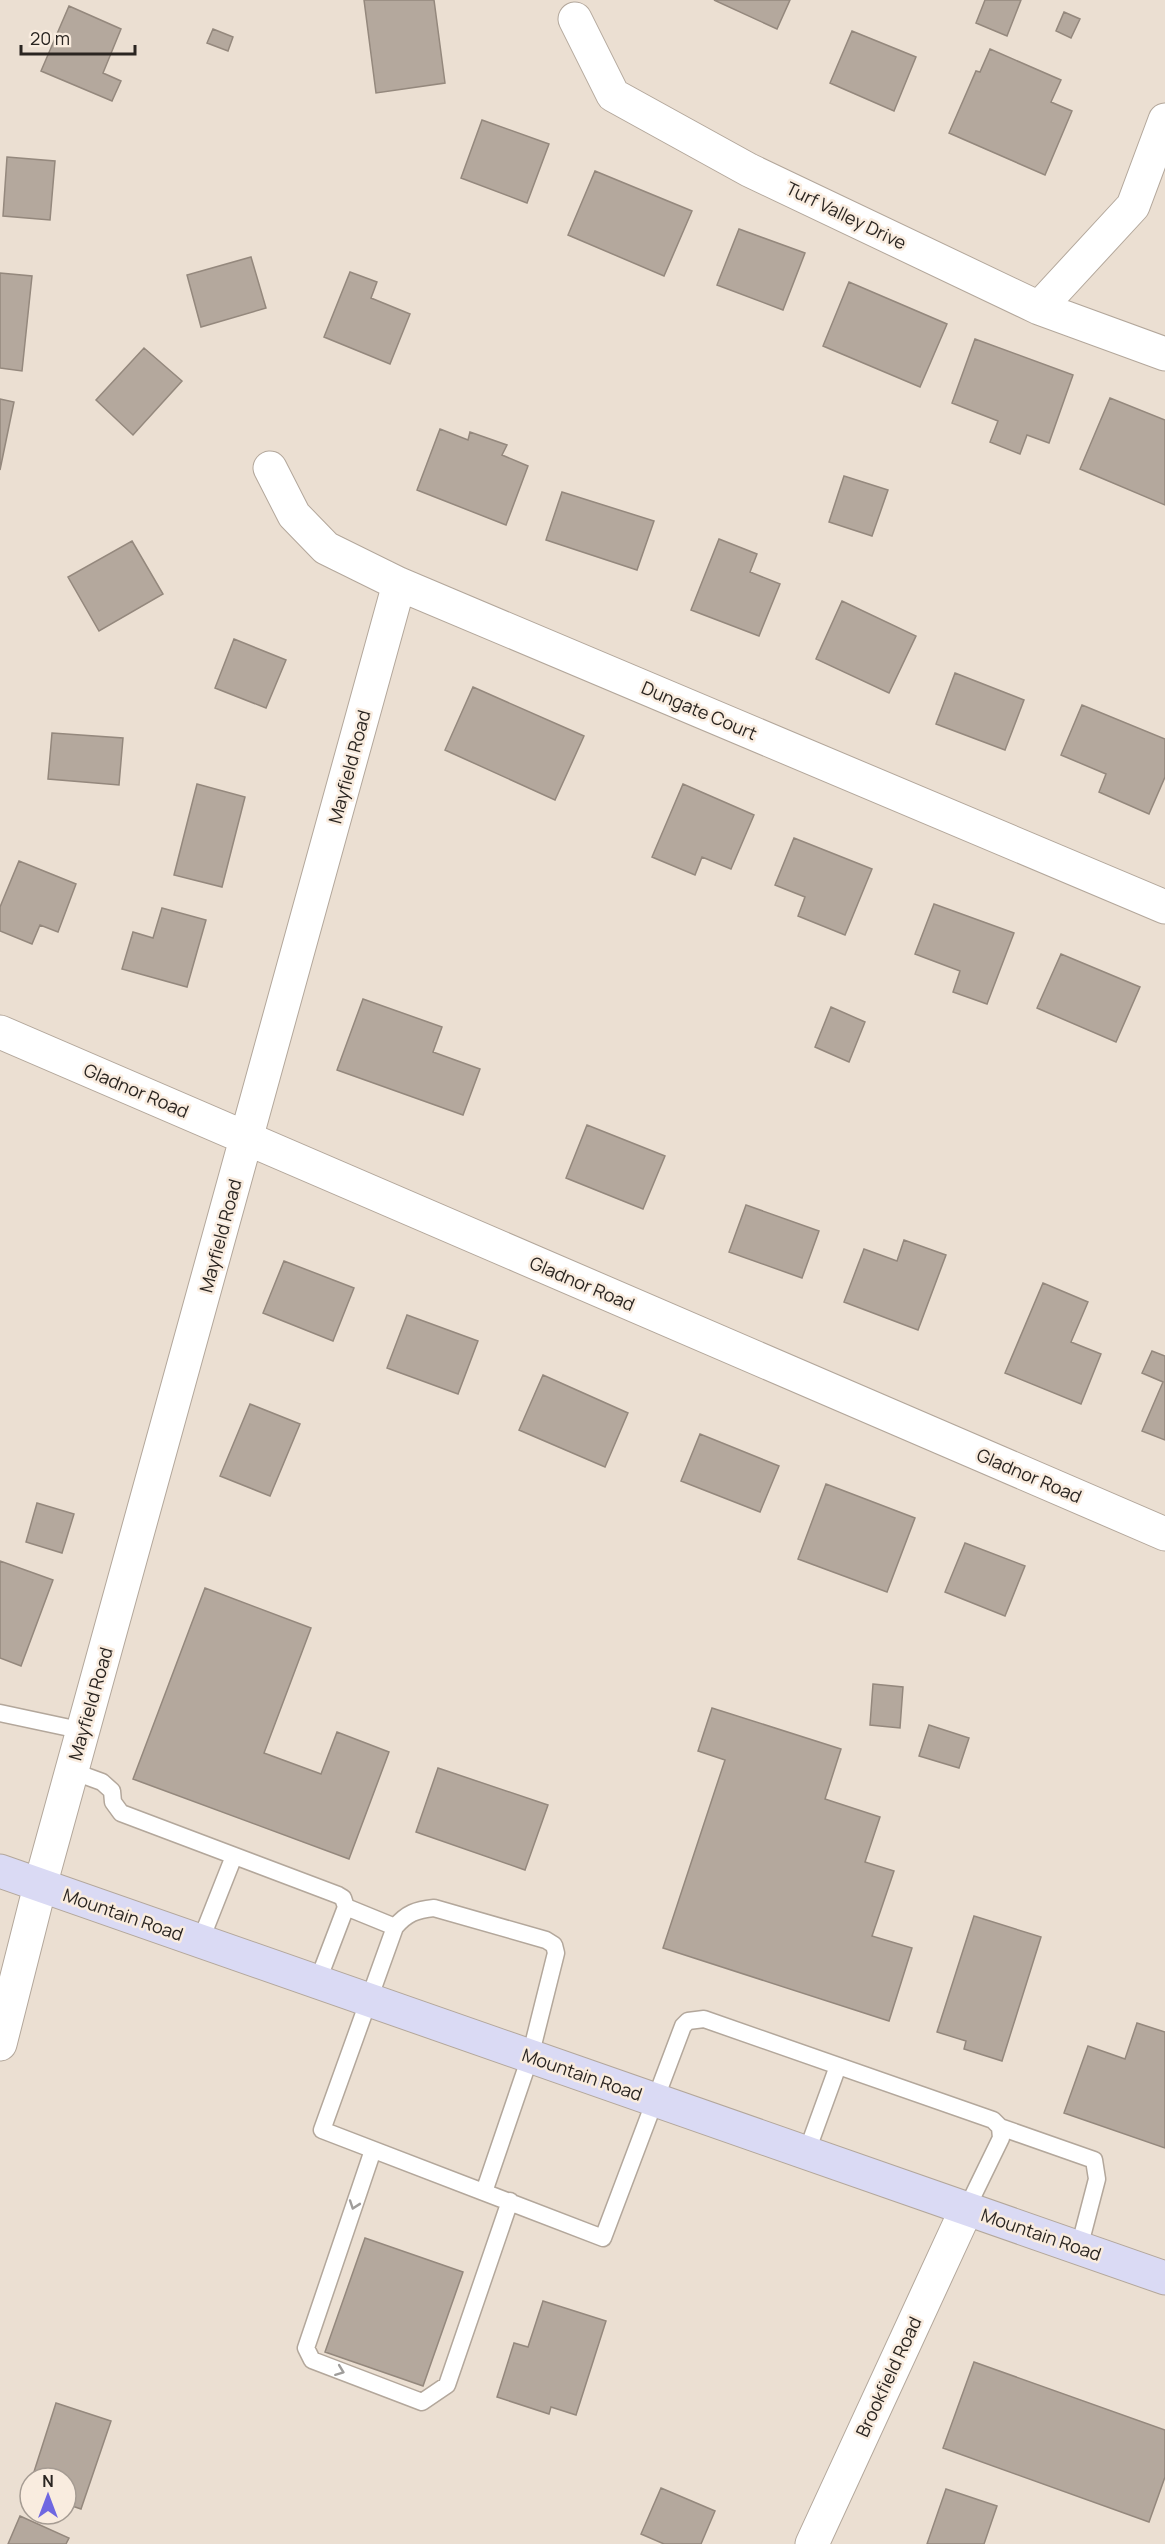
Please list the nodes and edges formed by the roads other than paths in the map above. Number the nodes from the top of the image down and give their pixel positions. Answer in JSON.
{"nodes":[{"id":1,"x":575,"y":19,"type":"dead end"},
{"id":2,"x":1165,"y":120,"type":"edge"},
{"id":3,"x":1039,"y":308,"type":"junction"},
{"id":4,"x":1165,"y":354,"type":"edge"},
{"id":5,"x":270,"y":468,"type":"dead end"},
{"id":6,"x":399,"y":584,"type":"junction"},
{"id":7,"x":1165,"y":907,"type":"edge"},
{"id":8,"x":0,"y":1032,"type":"edge"},
{"id":9,"x":248,"y":1140,"type":"junction"},
{"id":10,"x":1165,"y":1534,"type":"edge"},
{"id":11,"x":0,"y":1713,"type":"edge"},
{"id":12,"x":84,"y":1731,"type":"junction"},
{"id":13,"x":72,"y":1771,"type":"junction"},
{"id":14,"x":234,"y":1856,"type":"junction"},
{"id":15,"x":0,"y":1871,"type":"edge"},
{"id":16,"x":40,"y":1886,"type":"junction"},
{"id":17,"x":346,"y":1907,"type":"junction"},
{"id":18,"x":395,"y":1927,"type":"junction"},
{"id":19,"x":200,"y":1942,"type":"junction"},
{"id":20,"x":317,"y":1983,"type":"junction"},
{"id":21,"x":368,"y":2000,"type":"junction"},
{"id":22,"x":0,"y":2044,"type":"edge"},
{"id":23,"x":530,"y":2057,"type":"junction"},
{"id":24,"x":838,"y":2066,"type":"junction"},
{"id":25,"x":654,"y":2101,"type":"junction"},
{"id":26,"x":1000,"y":2127,"type":"junction"},
{"id":27,"x":373,"y":2150,"type":"junction"},
{"id":28,"x":806,"y":2154,"type":"junction"},
{"id":29,"x":484,"y":2192,"type":"junction"},
{"id":30,"x":510,"y":2201,"type":"junction"},
{"id":31,"x":966,"y":2210,"type":"junction"},
{"id":32,"x":1079,"y":2248,"type":"junction"},
{"id":33,"x":1165,"y":2278,"type":"edge"},
{"id":34,"x":812,"y":2544,"type":"edge"}],
"edges":[{"from":1,"to":3,"type":"street","name":"Turf Valley Drive"},
{"from":2,"to":3,"type":"street"},
{"from":3,"to":4,"type":"street","name":"Turf Valley Drive"},
{"from":5,"to":6,"type":"street","name":"Dungate Court"},
{"from":6,"to":7,"type":"street","name":"Dungate Court"},
{"from":6,"to":9,"type":"street","name":"Mayfield Road"},
{"from":8,"to":9,"type":"street","name":"Gladnor Road"},
{"from":9,"to":10,"type":"street","name":"Gladnor Road"},
{"from":9,"to":12,"type":"street","name":"Mayfield Road"},
{"from":11,"to":12,"type":"lane"},
{"from":12,"to":13,"type":"street","name":"Mayfield Road"},
{"from":13,"to":14,"type":"lane"},
{"from":13,"to":16,"type":"street","name":"Mayfield Road"},
{"from":14,"to":17,"type":"lane"},
{"from":14,"to":19,"type":"lane"},
{"from":15,"to":16,"type":"main road","name":"Mountain Road"},
{"from":16,"to":19,"type":"main road","name":"Mountain Road"},
{"from":16,"to":22,"type":"street","name":"Mayfield Road"},
{"from":17,"to":18,"type":"lane"},
{"from":17,"to":20,"type":"lane"},
{"from":18,"to":21,"type":"lane"},
{"from":18,"to":23,"type":"lane"},
{"from":19,"to":20,"type":"main road","name":"Mountain Road"},
{"from":20,"to":21,"type":"main road","name":"Mountain Road"},
{"from":21,"to":23,"type":"main road","name":"Mountain Road"},
{"from":21,"to":27,"type":"lane"},
{"from":23,"to":25,"type":"main road","name":"Mountain Road"},
{"from":23,"to":29,"type":"lane"},
{"from":24,"to":25,"type":"lane"},
{"from":24,"to":26,"type":"lane"},
{"from":24,"to":28,"type":"lane"},
{"from":25,"to":28,"type":"main road","name":"Mountain Road"},
{"from":25,"to":30,"type":"lane"},
{"from":26,"to":31,"type":"lane"},
{"from":26,"to":32,"type":"lane"},
{"from":27,"to":29,"type":"lane"},
{"from":27,"to":30,"type":"lane","one_way":true},
{"from":28,"to":31,"type":"main road","name":"Mountain Road"},
{"from":29,"to":30,"type":"lane"},
{"from":31,"to":32,"type":"main road","name":"Mountain Road"},
{"from":31,"to":34,"type":"street","name":"Brookfield Road"},
{"from":32,"to":33,"type":"main road","name":"Mountain Road"}]}
